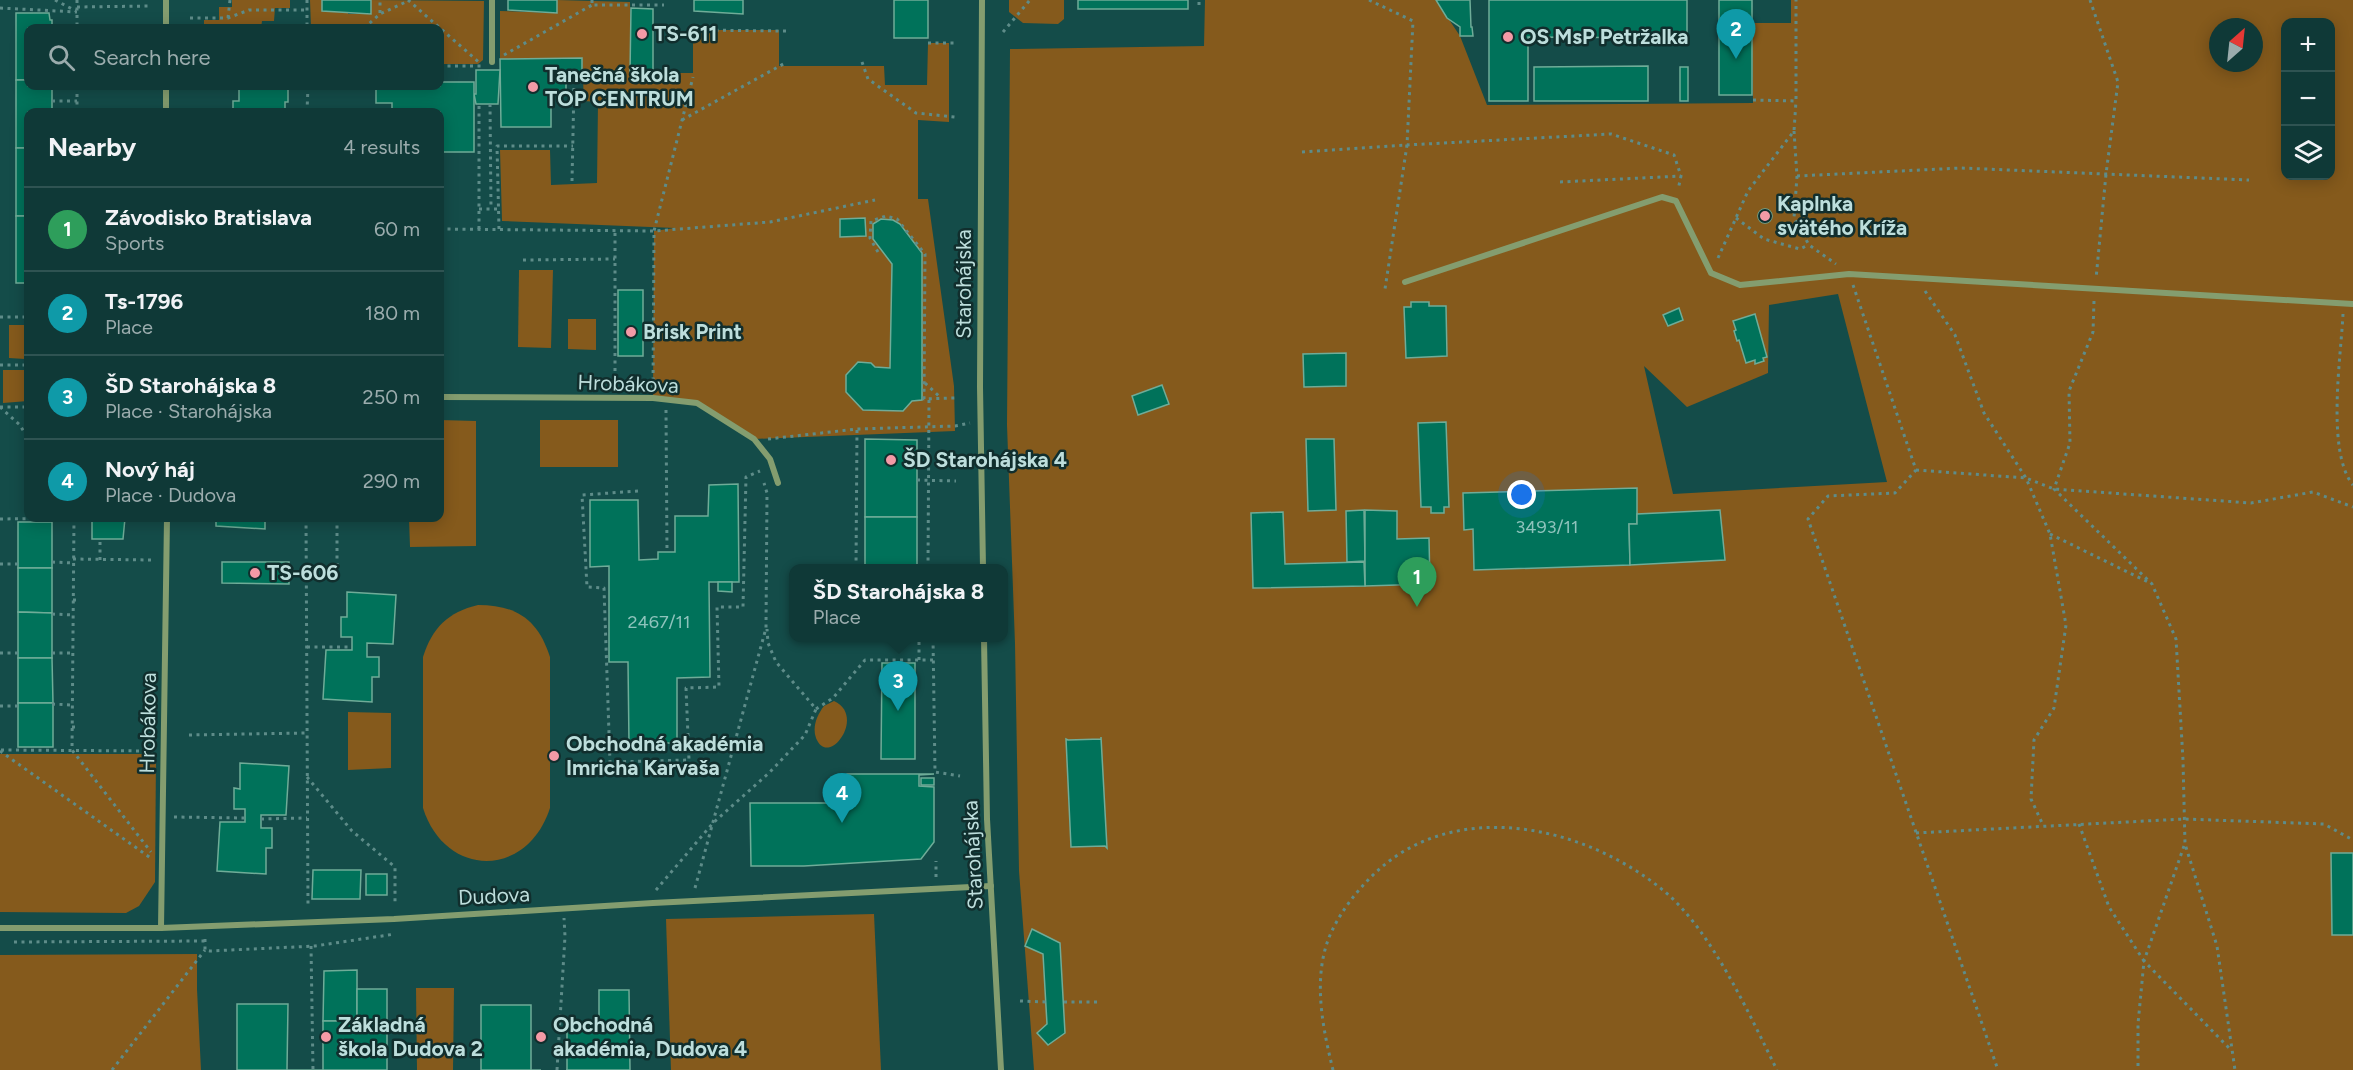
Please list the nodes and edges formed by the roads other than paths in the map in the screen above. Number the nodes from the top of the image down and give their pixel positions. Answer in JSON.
{"nodes":[{"id":1,"x":166,"y":0,"type":"edge"},
{"id":2,"x":492,"y":0,"type":"edge"},
{"id":3,"x":982,"y":0,"type":"edge"},
{"id":4,"x":166,"y":24,"type":"edge"},
{"id":5,"x":492,"y":62,"type":"road end"},
{"id":6,"x":166,"y":90,"type":"edge"},
{"id":7,"x":166,"y":108,"type":"edge"},
{"id":8,"x":1406,"y":282,"type":"dead end"},
{"id":9,"x":2353,"y":304,"type":"edge"},
{"id":10,"x":444,"y":397,"type":"edge"},
{"id":11,"x":778,"y":483,"type":"dead end"},
{"id":12,"x":167,"y":522,"type":"edge"},
{"id":13,"x":983,"y":564,"type":"edge"},
{"id":14,"x":984,"y":642,"type":"edge"},
{"id":15,"x":991,"y":886,"type":"junction"},
{"id":16,"x":0,"y":928,"type":"edge"},
{"id":17,"x":161,"y":928,"type":"junction"},
{"id":18,"x":1001,"y":1070,"type":"edge"}],
"edges":[{"from":1,"to":4,"type":"street"},
{"from":2,"to":5,"type":"street"},
{"from":3,"to":13,"type":"street","name":"Starohájska"},
{"from":6,"to":7,"type":"street"},
{"from":8,"to":9,"type":"street"},
{"from":10,"to":11,"type":"street","name":"Hrobákova"},
{"from":12,"to":17,"type":"street","name":"Hrobákova"},
{"from":14,"to":15,"type":"street","name":"Starohájska"},
{"from":15,"to":17,"type":"street","name":"Dudova"},
{"from":15,"to":18,"type":"street","name":"Starohájska"},
{"from":16,"to":17,"type":"street","name":"Dudova"}]}
